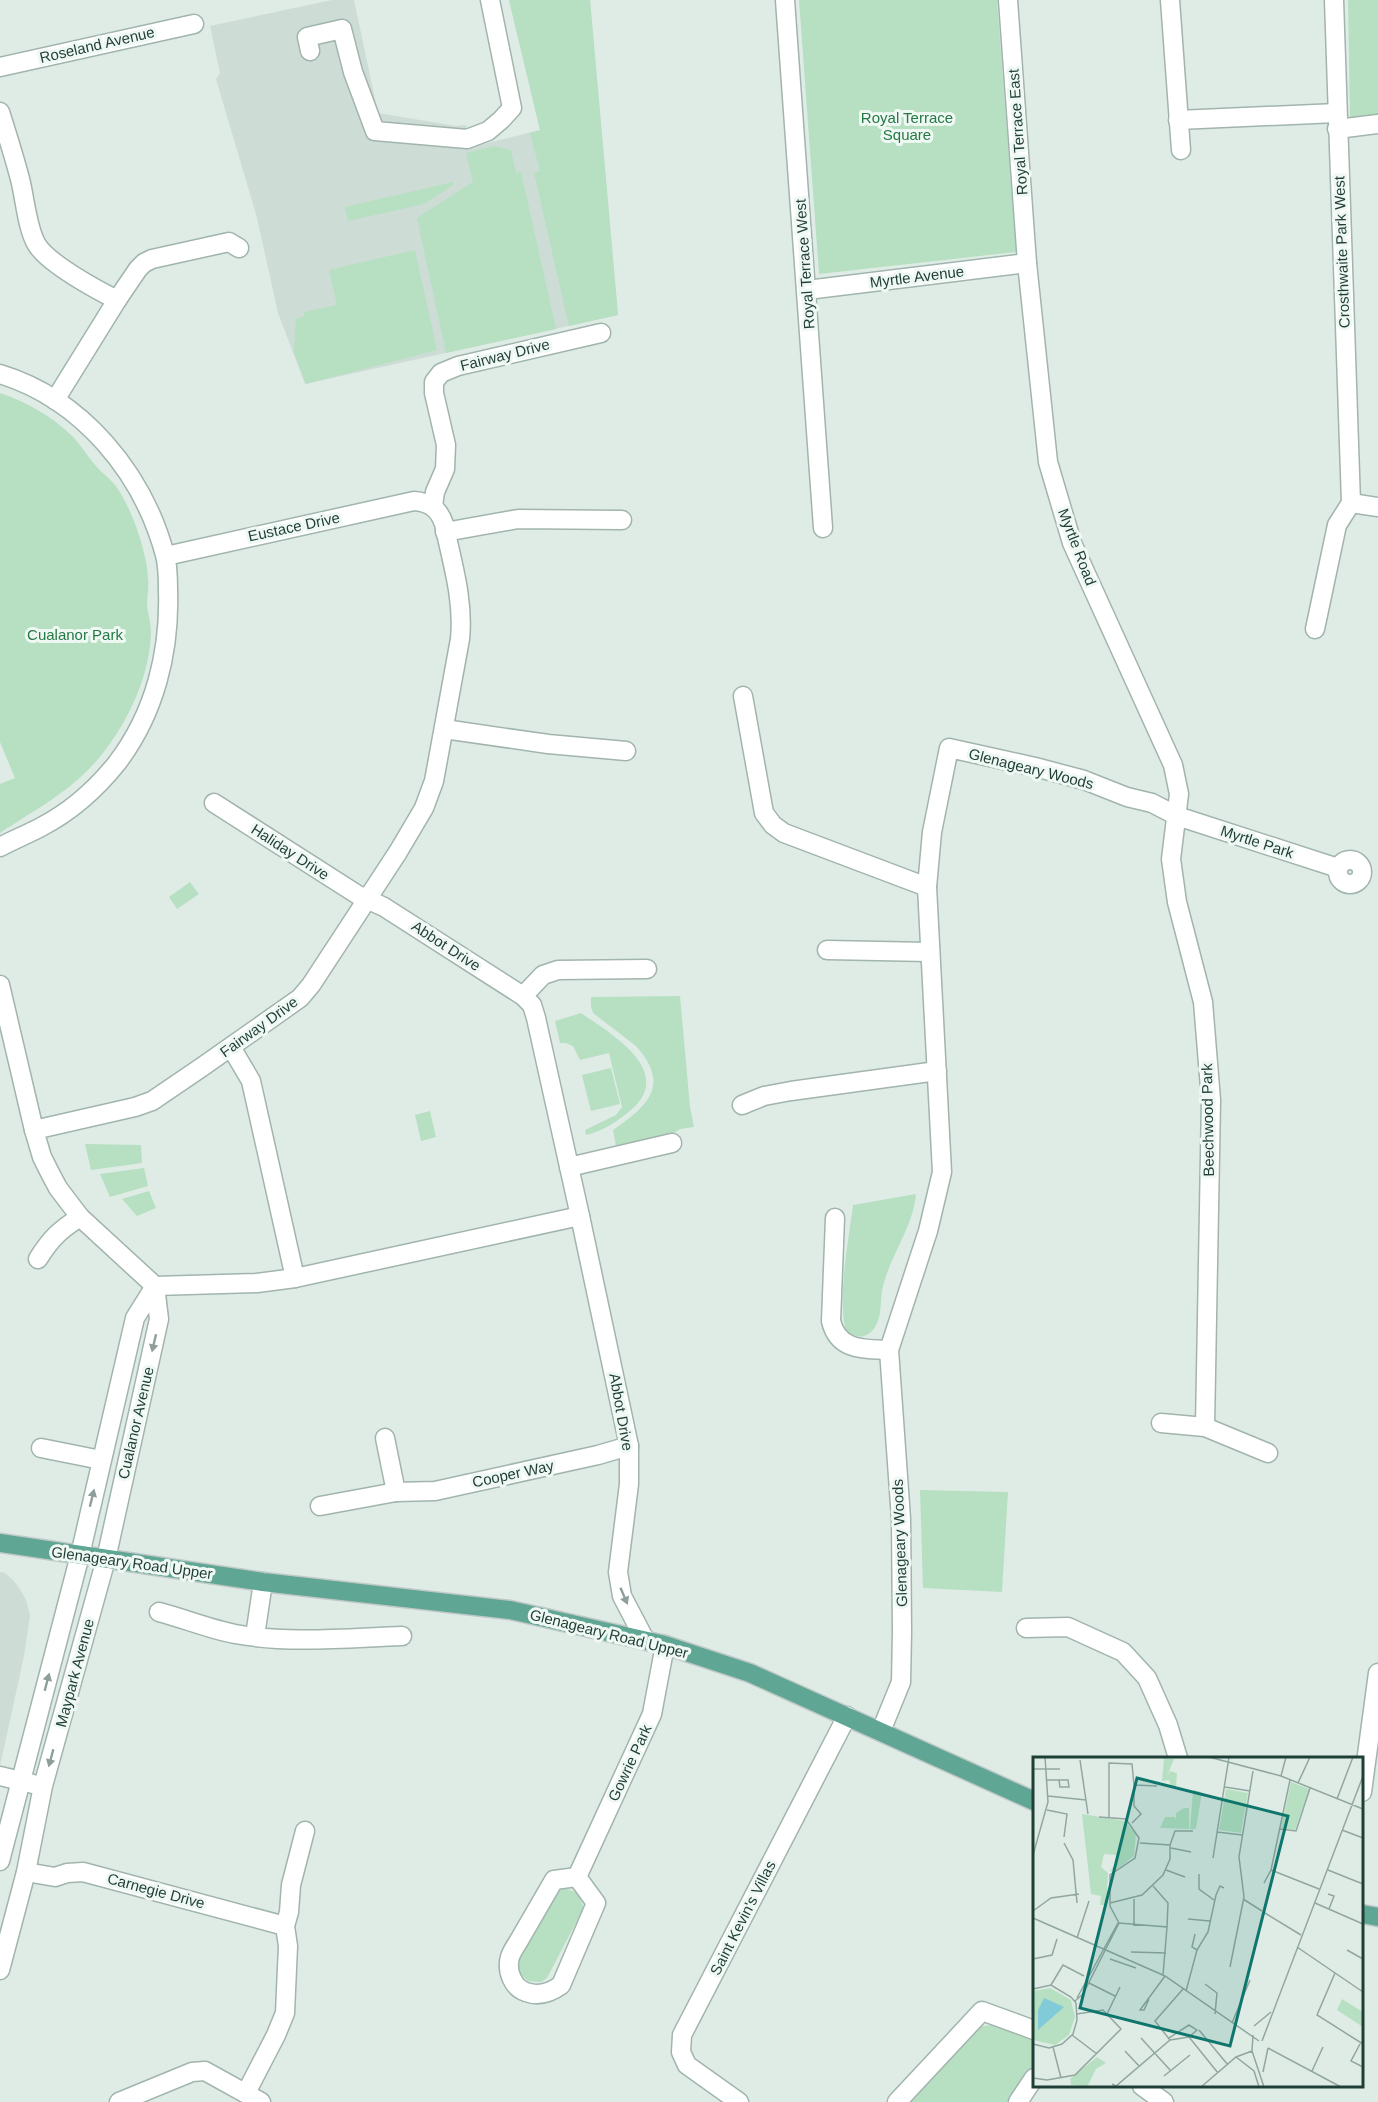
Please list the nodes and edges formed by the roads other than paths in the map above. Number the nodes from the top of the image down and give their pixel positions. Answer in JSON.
{"nodes":[{"id":1,"x":490,"y":0,"type":"edge"},
{"id":2,"x":786,"y":0,"type":"edge"},
{"id":3,"x":1008,"y":0,"type":"edge"},
{"id":4,"x":1170,"y":0,"type":"edge"},
{"id":5,"x":1334,"y":0,"type":"edge"},
{"id":6,"x":195,"y":24,"type":"dead end"},
{"id":7,"x":310,"y":51,"type":"dead end"},
{"id":8,"x":0,"y":67,"type":"edge"},
{"id":9,"x":0,"y":112,"type":"edge"},
{"id":10,"x":1178,"y":120,"type":"junction"},
{"id":11,"x":1337,"y":121,"type":"junction"},
{"id":12,"x":1378,"y":124,"type":"edge"},
{"id":13,"x":1181,"y":150,"type":"dead end"},
{"id":14,"x":240,"y":248,"type":"dead end"},
{"id":15,"x":1027,"y":263,"type":"junction"},
{"id":16,"x":807,"y":291,"type":"junction"},
{"id":17,"x":117,"y":300,"type":"junction"},
{"id":18,"x":601,"y":333,"type":"dead end"},
{"id":19,"x":0,"y":374,"type":"edge"},
{"id":20,"x":55,"y":399,"type":"junction"},
{"id":21,"x":1351,"y":503,"type":"junction"},
{"id":22,"x":428,"y":504,"type":"junction"},
{"id":23,"x":1378,"y":507,"type":"edge"},
{"id":24,"x":622,"y":520,"type":"dead end"},
{"id":25,"x":823,"y":528,"type":"dead end"},
{"id":26,"x":445,"y":532,"type":"junction"},
{"id":27,"x":166,"y":556,"type":"junction"},
{"id":28,"x":1315,"y":629,"type":"dead end"},
{"id":29,"x":743,"y":696,"type":"dead end"},
{"id":30,"x":444,"y":729,"type":"junction"},
{"id":31,"x":626,"y":751,"type":"dead end"},
{"id":32,"x":214,"y":803,"type":"dead end"},
{"id":33,"x":1177,"y":816,"type":"junction"},
{"id":34,"x":0,"y":847,"type":"edge"},
{"id":35,"x":1338,"y":868,"type":"dead end"},
{"id":36,"x":927,"y":887,"type":"junction"},
{"id":37,"x":368,"y":900,"type":"junction"},
{"id":38,"x":827,"y":950,"type":"dead end"},
{"id":39,"x":929,"y":952,"type":"junction"},
{"id":40,"x":647,"y":969,"type":"dead end"},
{"id":41,"x":0,"y":985,"type":"edge"},
{"id":42,"x":523,"y":996,"type":"junction"},
{"id":43,"x":231,"y":1047,"type":"junction"},
{"id":44,"x":937,"y":1071,"type":"junction"},
{"id":45,"x":742,"y":1106,"type":"dead end"},
{"id":46,"x":34,"y":1131,"type":"junction"},
{"id":47,"x":672,"y":1143,"type":"dead end"},
{"id":48,"x":569,"y":1167,"type":"junction"},
{"id":49,"x":580,"y":1216,"type":"junction"},
{"id":50,"x":80,"y":1217,"type":"junction"},
{"id":51,"x":835,"y":1218,"type":"dead end"},
{"id":52,"x":38,"y":1259,"type":"dead end"},
{"id":53,"x":295,"y":1278,"type":"junction"},
{"id":54,"x":155,"y":1286,"type":"junction"},
{"id":55,"x":889,"y":1350,"type":"junction"},
{"id":56,"x":1161,"y":1424,"type":"dead end"},
{"id":57,"x":1205,"y":1427,"type":"junction"},
{"id":58,"x":385,"y":1438,"type":"dead end"},
{"id":59,"x":629,"y":1446,"type":"junction"},
{"id":60,"x":41,"y":1448,"type":"dead end"},
{"id":61,"x":1268,"y":1453,"type":"dead end"},
{"id":62,"x":101,"y":1460,"type":"junction"},
{"id":63,"x":396,"y":1492,"type":"junction"},
{"id":64,"x":320,"y":1506,"type":"dead end"},
{"id":65,"x":0,"y":1543,"type":"edge"},
{"id":66,"x":80,"y":1555,"type":"junction"},
{"id":67,"x":106,"y":1560,"type":"junction"},
{"id":68,"x":263,"y":1582,"type":"junction"},
{"id":69,"x":159,"y":1612,"type":"dead end"},
{"id":70,"x":1026,"y":1628,"type":"dead end"},
{"id":71,"x":255,"y":1636,"type":"junction"},
{"id":72,"x":402,"y":1636,"type":"dead end"},
{"id":73,"x":645,"y":1640,"type":"junction"},
{"id":74,"x":665,"y":1645,"type":"junction"},
{"id":75,"x":1378,"y":1673,"type":"edge"},
{"id":76,"x":847,"y":1716,"type":"junction"},
{"id":77,"x":881,"y":1731,"type":"junction"},
{"id":78,"x":1178,"y":1757,"type":"edge"},
{"id":79,"x":0,"y":1776,"type":"edge"},
{"id":80,"x":20,"y":1781,"type":"junction"},
{"id":81,"x":1363,"y":1785,"type":"edge"},
{"id":82,"x":43,"y":1786,"type":"junction"},
{"id":83,"x":1033,"y":1800,"type":"edge"},
{"id":84,"x":305,"y":1831,"type":"dead end"},
{"id":85,"x":0,"y":1861,"type":"edge"},
{"id":86,"x":26,"y":1872,"type":"junction"},
{"id":87,"x":577,"y":1877,"type":"junction"},
{"id":88,"x":1363,"y":1914,"type":"edge"},
{"id":89,"x":1378,"y":1917,"type":"edge"},
{"id":90,"x":285,"y":1926,"type":"junction"},
{"id":91,"x":0,"y":1970,"type":"edge"},
{"id":92,"x":1033,"y":2029,"type":"edge"},
{"id":93,"x":1033,"y":2081,"type":"edge"},
{"id":94,"x":1145,"y":2087,"type":"edge"},
{"id":95,"x":254,"y":2098,"type":"edge"},
{"id":96,"x":119,"y":2102,"type":"edge"},
{"id":97,"x":739,"y":2102,"type":"edge"},
{"id":98,"x":897,"y":2102,"type":"edge"},
{"id":99,"x":1018,"y":2102,"type":"edge"},
{"id":100,"x":1164,"y":2102,"type":"edge"}],
"edges":[{"from":1,"to":7,"type":"street"},
{"from":2,"to":16,"type":"street","name":"Royal Terrace West"},
{"from":3,"to":15,"type":"street","name":"Royal Terrace East"},
{"from":4,"to":10,"type":"street"},
{"from":5,"to":11,"type":"street","name":"Crosthwaite Park West"},
{"from":6,"to":8,"type":"street","name":"Roseland Avenue"},
{"from":9,"to":17,"type":"street"},
{"from":10,"to":11,"type":"street"},
{"from":10,"to":13,"type":"street"},
{"from":11,"to":12,"type":"street"},
{"from":11,"to":21,"type":"street","name":"Crosthwaite Park West"},
{"from":14,"to":17,"type":"street"},
{"from":15,"to":16,"type":"street","name":"Myrtle Avenue"},
{"from":15,"to":33,"type":"street","name":"Myrtle Road"},
{"from":16,"to":25,"type":"street","name":"Royal Terrace West"},
{"from":17,"to":20,"type":"street"},
{"from":18,"to":22,"type":"street","name":"Fairway Drive"},
{"from":19,"to":20,"type":"street"},
{"from":20,"to":27,"type":"street"},
{"from":21,"to":23,"type":"street"},
{"from":21,"to":28,"type":"street"},
{"from":22,"to":26,"type":"street","name":"Fairway Drive"},
{"from":22,"to":27,"type":"street","name":"Eustace Drive"},
{"from":24,"to":26,"type":"street"},
{"from":26,"to":30,"type":"street","name":"Fairway Drive"},
{"from":27,"to":34,"type":"street"},
{"from":29,"to":36,"type":"street"},
{"from":30,"to":31,"type":"street"},
{"from":30,"to":37,"type":"street","name":"Fairway Drive"},
{"from":32,"to":37,"type":"street","name":"Haliday Drive"},
{"from":33,"to":35,"type":"street","name":"Myrtle Park"},
{"from":33,"to":36,"type":"street","name":"Glenageary Woods"},
{"from":33,"to":57,"type":"street","name":"Beechwood Park"},
{"from":36,"to":39,"type":"street","name":"Glenageary Woods"},
{"from":37,"to":42,"type":"street","name":"Abbot Drive"},
{"from":37,"to":43,"type":"street","name":"Fairway Drive"},
{"from":38,"to":39,"type":"street"},
{"from":39,"to":44,"type":"street","name":"Glenageary Woods"},
{"from":40,"to":42,"type":"street"},
{"from":41,"to":46,"type":"street"},
{"from":42,"to":48,"type":"street","name":"Abbot Drive"},
{"from":43,"to":46,"type":"street","name":"Fairway Drive"},
{"from":43,"to":53,"type":"street"},
{"from":44,"to":45,"type":"street"},
{"from":44,"to":55,"type":"street","name":"Glenageary Woods"},
{"from":46,"to":50,"type":"street"},
{"from":47,"to":48,"type":"street"},
{"from":48,"to":49,"type":"street","name":"Abbot Drive"},
{"from":49,"to":53,"type":"street"},
{"from":49,"to":59,"type":"street","name":"Abbot Drive"},
{"from":50,"to":52,"type":"street"},
{"from":50,"to":54,"type":"street"},
{"from":51,"to":55,"type":"street"},
{"from":53,"to":54,"type":"street"},
{"from":54,"to":62,"type":"street","name":"Cualanor Avenue"},
{"from":54,"to":67,"type":"street","name":"Cualanor Avenue","one_way":true},
{"from":55,"to":77,"type":"street","name":"Glenageary Woods"},
{"from":56,"to":57,"type":"street"},
{"from":57,"to":61,"type":"street"},
{"from":58,"to":63,"type":"street"},
{"from":59,"to":63,"type":"street","name":"Cooper Way"},
{"from":59,"to":73,"type":"street","name":"Abbot Drive","one_way":true},
{"from":60,"to":62,"type":"street","name":"Cualanor Avenue"},
{"from":66,"to":62,"type":"street","name":"Cualanor Avenue","one_way":true},
{"from":63,"to":64,"type":"street","name":"Cooper Way"},
{"from":65,"to":66,"type":"main road","name":"Glenageary Road Upper"},
{"from":66,"to":67,"type":"main road","name":"Glenageary Road Upper"},
{"from":80,"to":66,"type":"street","name":"Maypark Avenue","one_way":true},
{"from":67,"to":68,"type":"main road","name":"Glenageary Road Upper"},
{"from":67,"to":82,"type":"street","name":"Maypark Avenue","one_way":true},
{"from":68,"to":71,"type":"street"},
{"from":68,"to":73,"type":"main road","name":"Glenageary Road Upper"},
{"from":69,"to":71,"type":"street"},
{"from":70,"to":78,"type":"street"},
{"from":71,"to":72,"type":"street"},
{"from":73,"to":74,"type":"main road","name":"Glenageary Road Upper"},
{"from":74,"to":76,"type":"main road","name":"Glenageary Road Upper"},
{"from":74,"to":87,"type":"street","name":"Gowrie Park"},
{"from":75,"to":81,"type":"street"},
{"from":76,"to":77,"type":"main road","name":"Glenageary Road Upper"},
{"from":76,"to":97,"type":"street","name":"Saint Kevin's Villas"},
{"from":77,"to":83,"type":"main road","name":"Glenageary Road Upper"},
{"from":79,"to":80,"type":"street"},
{"from":80,"to":82,"type":"street"},
{"from":80,"to":85,"type":"street","name":"Maypark Avenue"},
{"from":82,"to":86,"type":"street","name":"Maypark Avenue"},
{"from":84,"to":90,"type":"street"},
{"from":86,"to":90,"type":"street","name":"Carnegie Drive"},
{"from":86,"to":91,"type":"street","name":"Maypark Avenue"},
{"from":87,"to":87,"type":"street"},
{"from":88,"to":89,"type":"main road"},
{"from":90,"to":95,"type":"street"},
{"from":92,"to":98,"type":"street"},
{"from":93,"to":99,"type":"street"},
{"from":94,"to":100,"type":"street"},
{"from":95,"to":96,"type":"street"}]}
